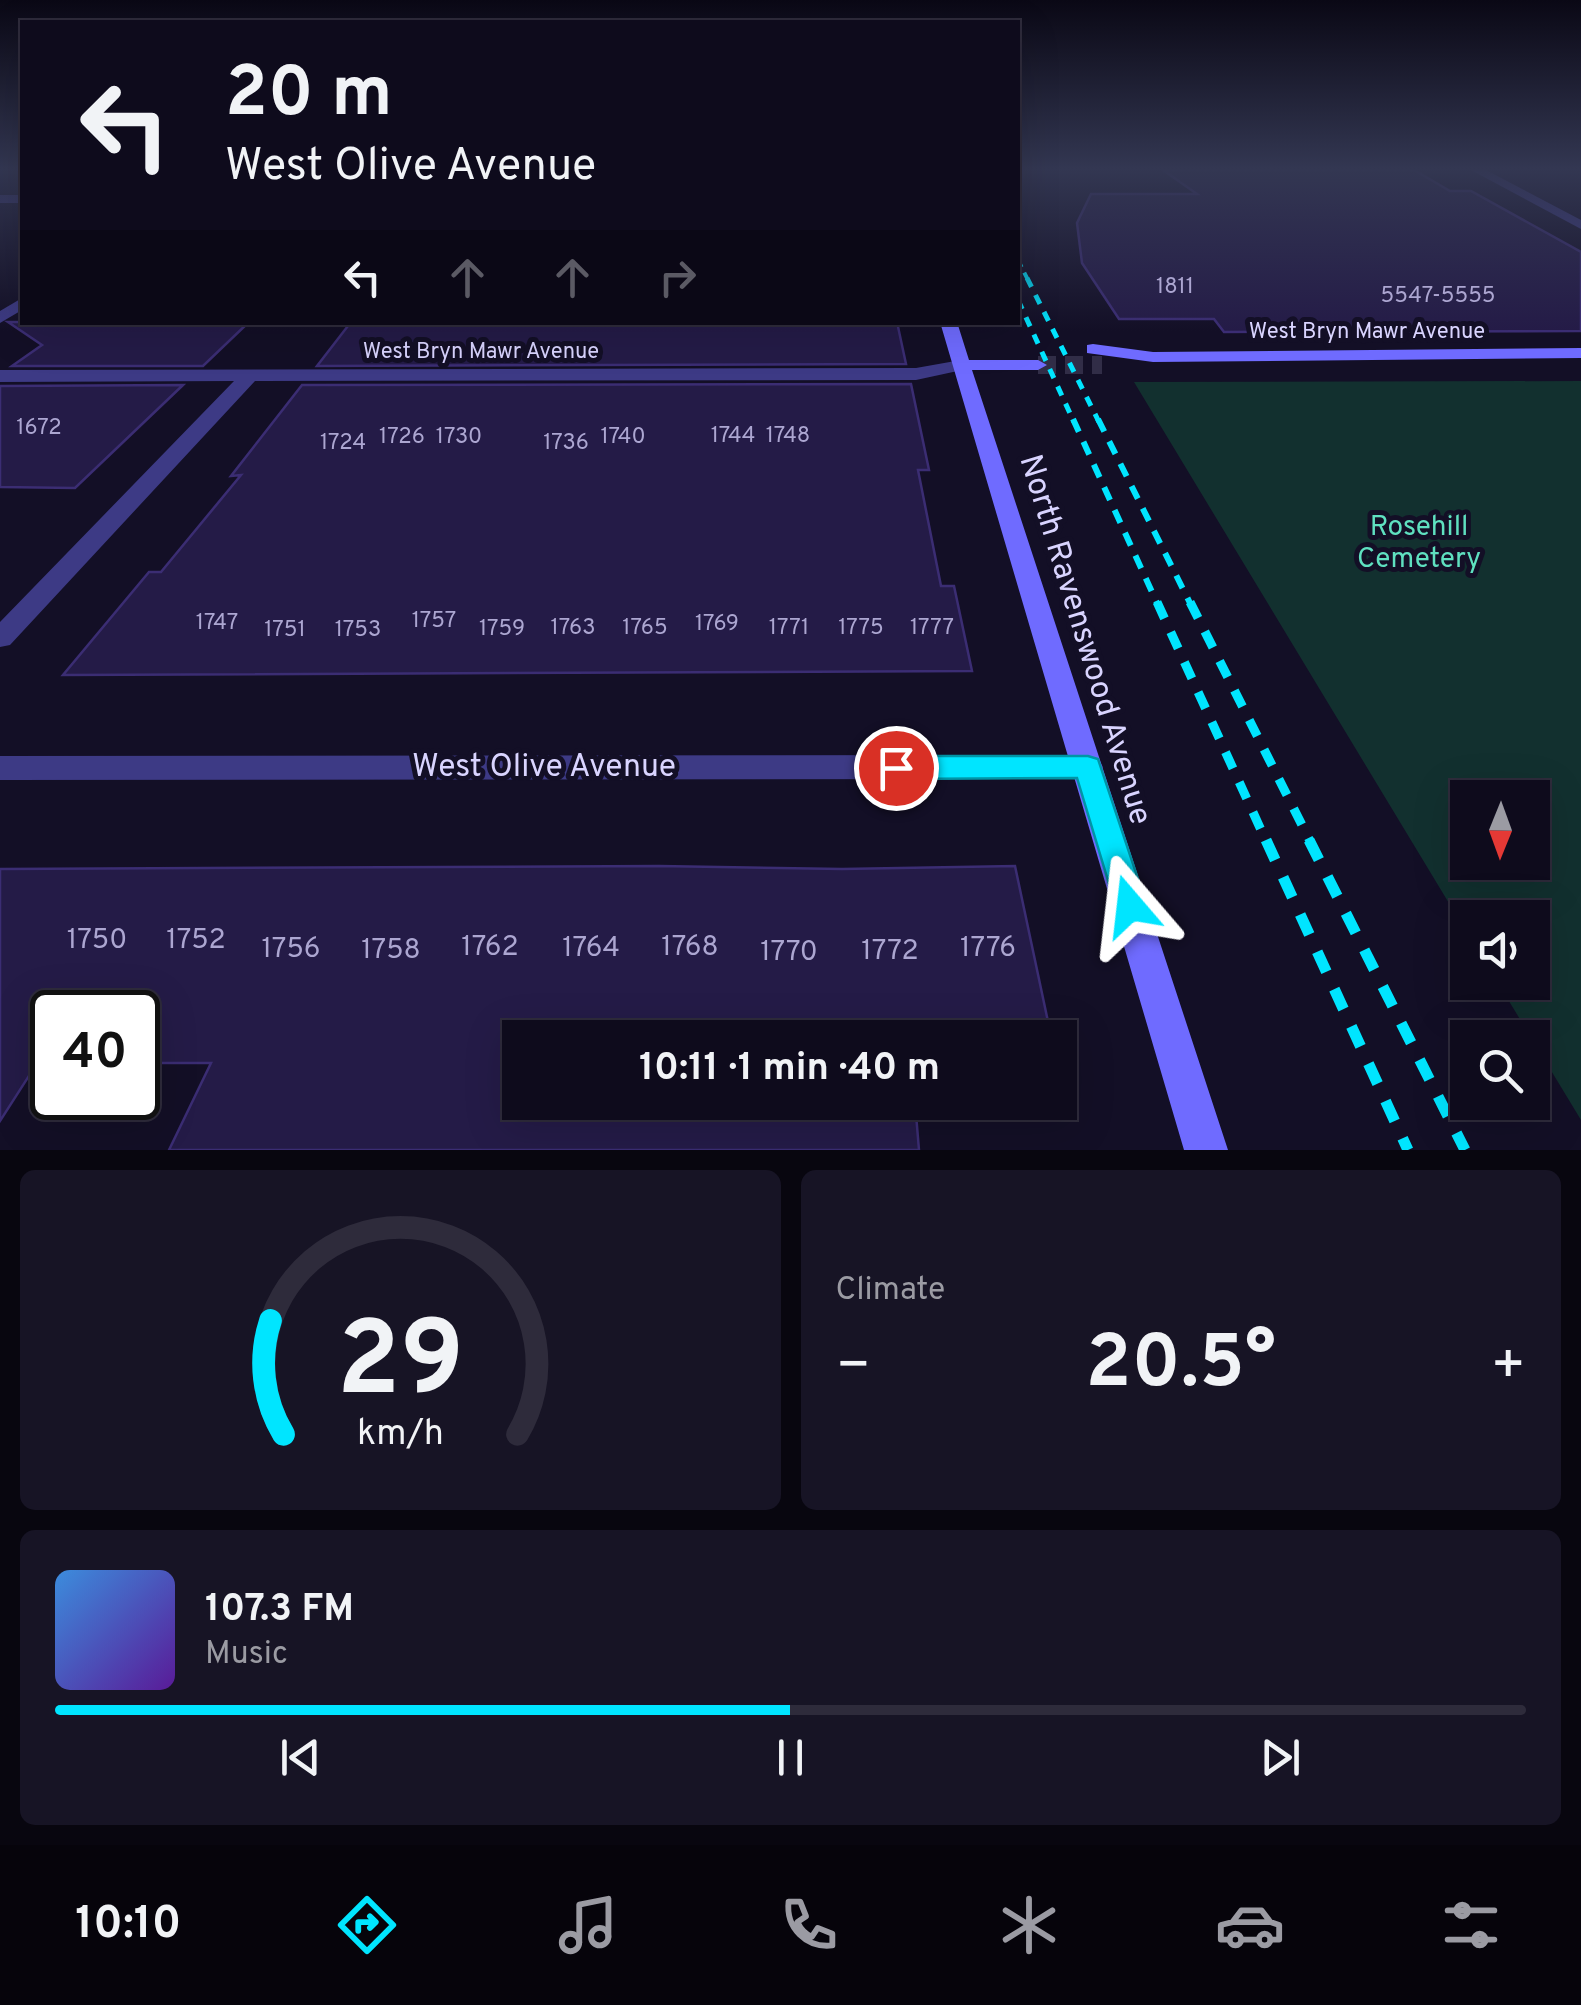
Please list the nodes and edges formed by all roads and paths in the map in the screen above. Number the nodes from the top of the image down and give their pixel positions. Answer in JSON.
{"nodes":[{"id":1,"x":949,"y":325,"type":"edge"},
{"id":2,"x":1581,"y":353,"type":"edge"},
{"id":3,"x":1034,"y":357,"type":"tunnel mouth"},
{"id":4,"x":1098,"y":357,"type":"tunnel mouth"},
{"id":5,"x":961,"y":365,"type":"junction"},
{"id":6,"x":0,"y":376,"type":"edge"},
{"id":7,"x":250,"y":376,"type":"junction"},
{"id":8,"x":0,"y":638,"type":"edge"},
{"id":9,"x":1088,"y":767,"type":"junction"},
{"id":10,"x":0,"y":768,"type":"edge"},
{"id":11,"x":1206,"y":1150,"type":"edge"}],
"edges":[{"from":1,"to":5,"type":"street","name":"North Ravenswood Avenue"},
{"from":2,"to":4,"type":"street","name":"West Bryn Mawr Avenue"},
{"from":3,"to":5,"type":"street","name":"West Bryn Mawr Avenue"},
{"from":5,"to":7,"type":"street","name":"West Bryn Mawr Avenue"},
{"from":5,"to":9,"type":"street","name":"North Ravenswood Avenue"},
{"from":6,"to":7,"type":"street","name":"West Bryn Mawr Avenue"},
{"from":7,"to":8,"type":"street"},
{"from":9,"to":10,"type":"street","name":"West Olive Avenue"},
{"from":9,"to":11,"type":"street","name":"North Ravenswood Avenue"}]}
